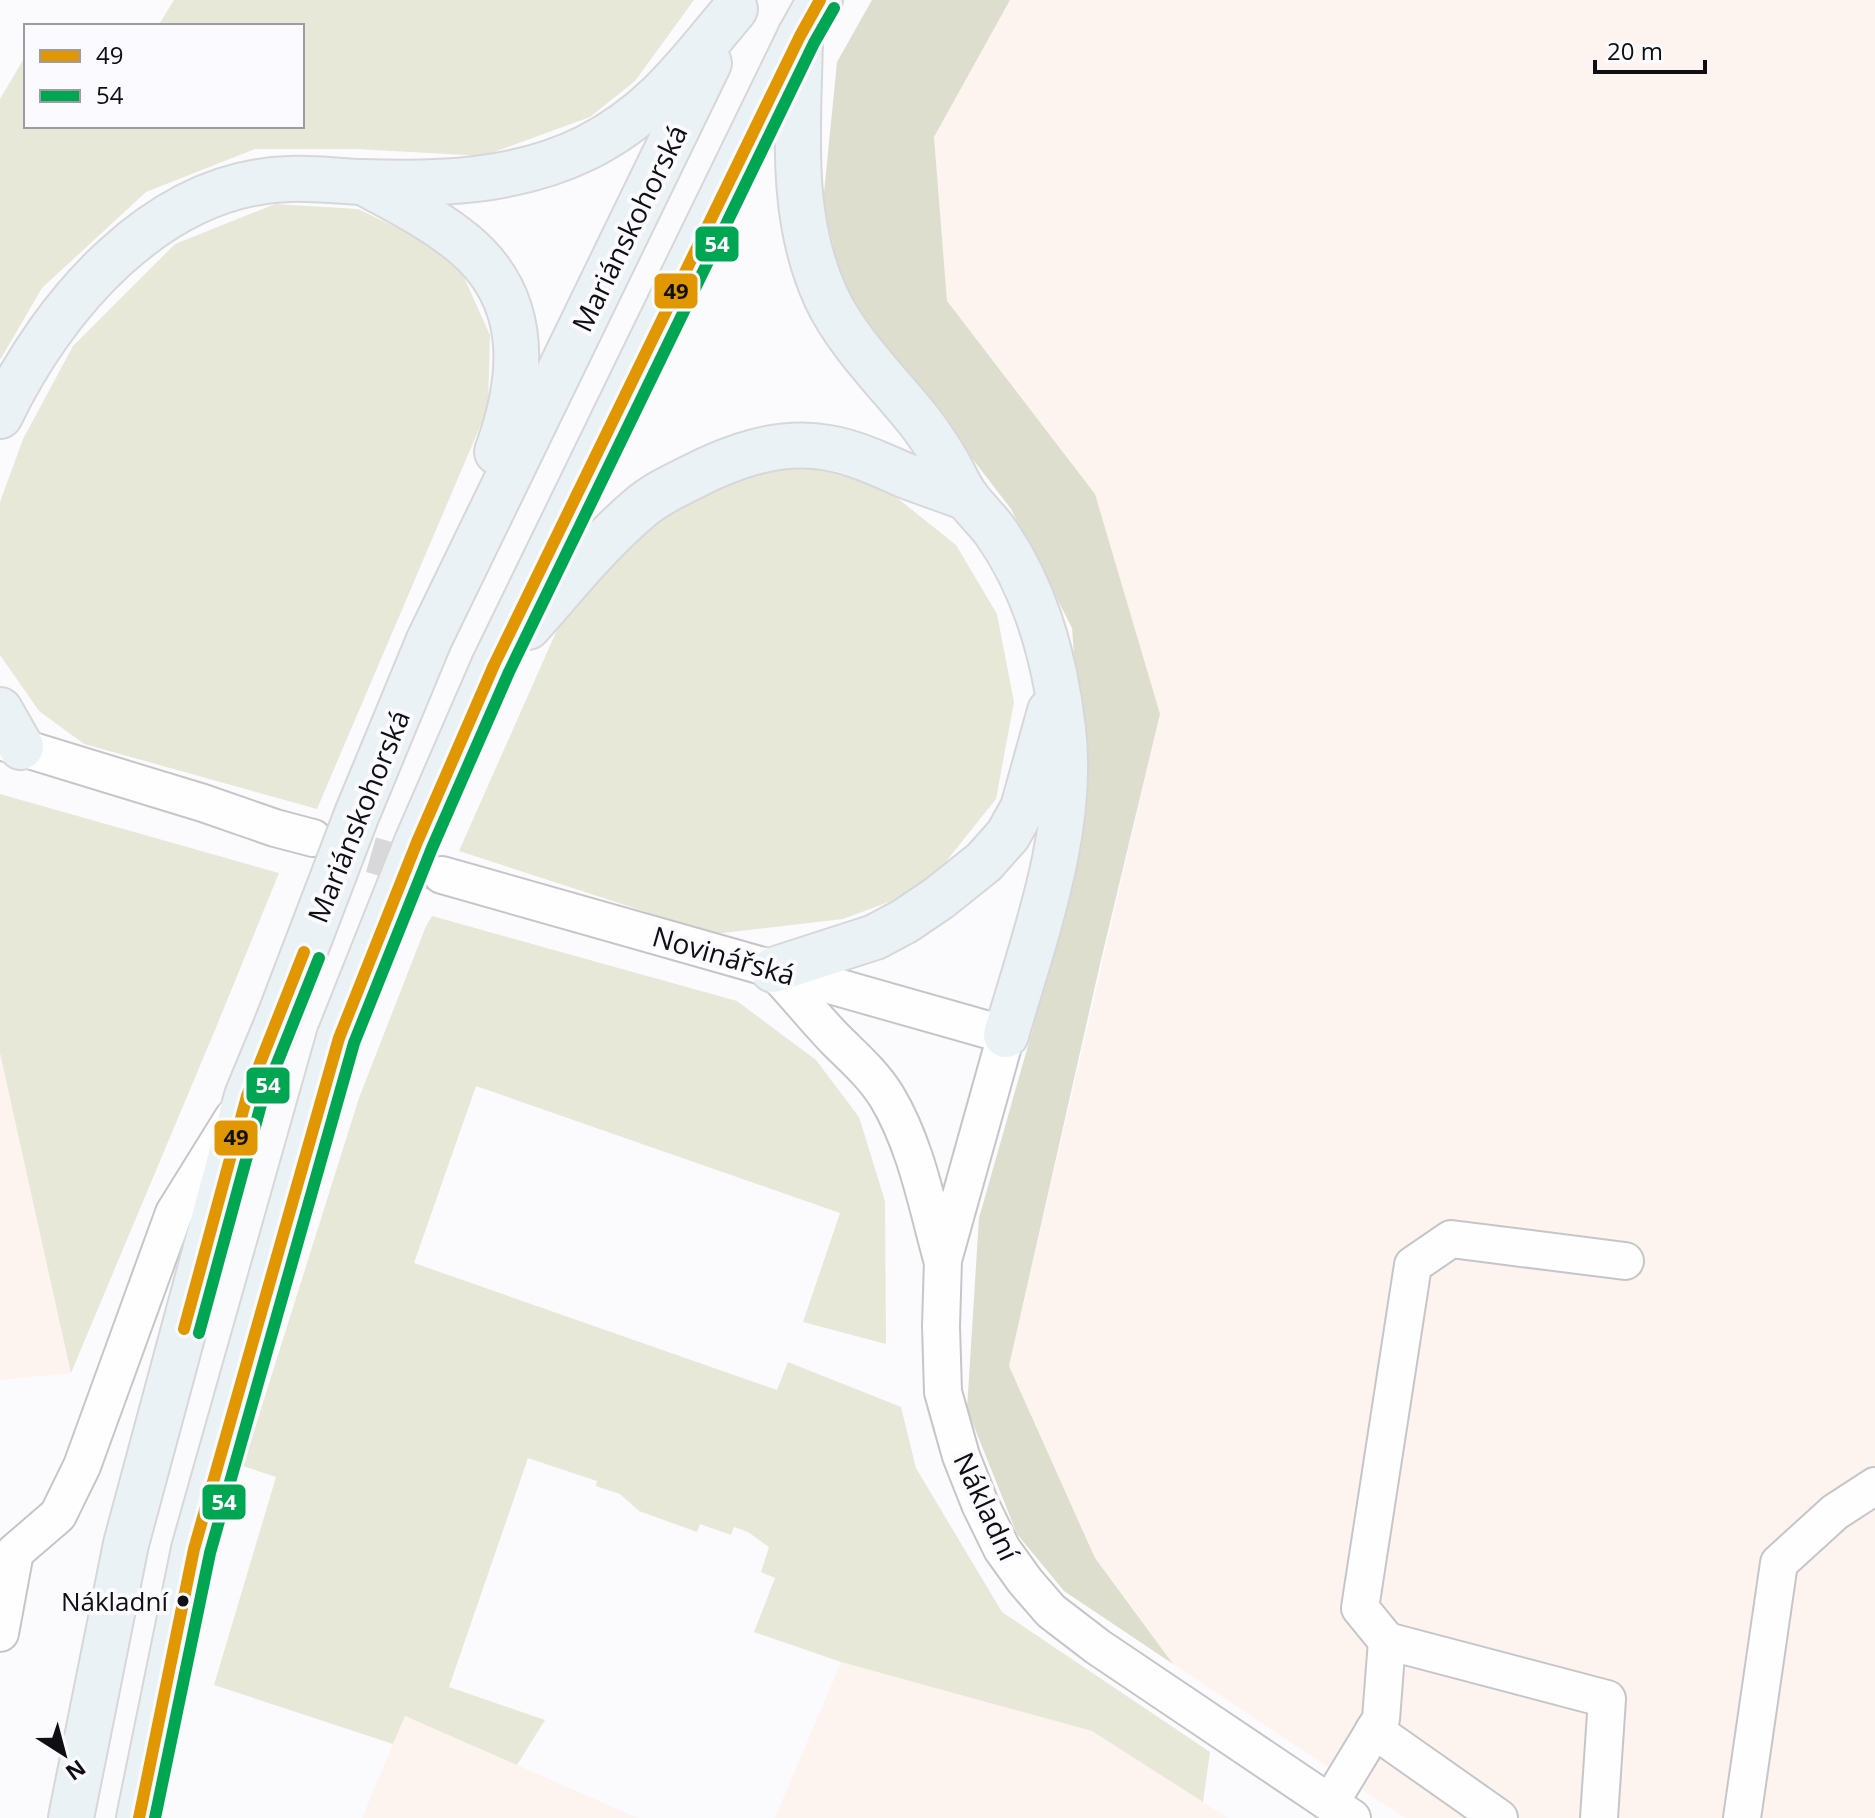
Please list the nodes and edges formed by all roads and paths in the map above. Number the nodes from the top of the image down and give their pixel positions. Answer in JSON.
{"nodes":[{"id":1,"x":738,"y":5,"type":"edge"},
{"id":2,"x":810,"y":18,"type":"edge"},
{"id":3,"x":363,"y":182,"type":"junction"},
{"id":4,"x":0,"y":416,"type":"edge"},
{"id":5,"x":967,"y":498,"type":"junction"},
{"id":6,"x":429,"y":640,"type":"junction"},
{"id":7,"x":494,"y":665,"type":"junction"},
{"id":8,"x":1056,"y":690,"type":"junction"},
{"id":9,"x":7,"y":733,"type":"edge"},
{"id":10,"x":313,"y":838,"type":"tunnel mouth"},
{"id":11,"x":442,"y":875,"type":"tunnel mouth"},
{"id":12,"x":773,"y":970,"type":"junction"},
{"id":13,"x":1006,"y":1035,"type":"junction"},
{"id":14,"x":247,"y":1096,"type":"junction"},
{"id":15,"x":943,"y":1260,"type":"junction"},
{"id":16,"x":1625,"y":1261,"type":"dead end"},
{"id":17,"x":1875,"y":1486,"type":"edge"},
{"id":18,"x":7,"y":1552,"type":"edge"},
{"id":19,"x":0,"y":1633,"type":"edge"},
{"id":20,"x":1387,"y":1641,"type":"junction"},
{"id":21,"x":1374,"y":1730,"type":"junction"},
{"id":22,"x":1341,"y":1811,"type":"edge"},
{"id":23,"x":71,"y":1818,"type":"edge"},
{"id":24,"x":139,"y":1818,"type":"edge"},
{"id":25,"x":1499,"y":1818,"type":"edge"},
{"id":26,"x":1599,"y":1818,"type":"edge"},
{"id":27,"x":1742,"y":1818,"type":"edge"}],
"edges":[{"from":1,"to":3,"type":"main road"},
{"from":1,"to":6,"type":"main road","name":"Mariánskohorská"},
{"from":2,"to":5,"type":"main road"},
{"from":2,"to":7,"type":"main road"},
{"from":3,"to":4,"type":"main road"},
{"from":3,"to":6,"type":"main road"},
{"from":5,"to":7,"type":"main road"},
{"from":5,"to":8,"type":"main road"},
{"from":6,"to":14,"type":"main road","name":"Mariánskohorská","bridge":true},
{"from":7,"to":24,"type":"main road","bridge":true},
{"from":8,"to":12,"type":"main road"},
{"from":8,"to":13,"type":"main road"},
{"from":9,"to":10,"type":"street"},
{"from":11,"to":12,"type":"street","name":"Novinářská"},
{"from":12,"to":13,"type":"street","name":"Novinářská"},
{"from":12,"to":15,"type":"street"},
{"from":13,"to":15,"type":"street","name":"Nákladní"},
{"from":14,"to":18,"type":"street"},
{"from":14,"to":23,"type":"main road","name":"Mariánskohorská"},
{"from":15,"to":22,"type":"street","name":"Nákladní"},
{"from":16,"to":20,"type":"street"},
{"from":17,"to":27,"type":"street"},
{"from":18,"to":19,"type":"street"},
{"from":20,"to":21,"type":"street"},
{"from":20,"to":26,"type":"street"},
{"from":21,"to":22,"type":"street"},
{"from":21,"to":25,"type":"street"}]}
